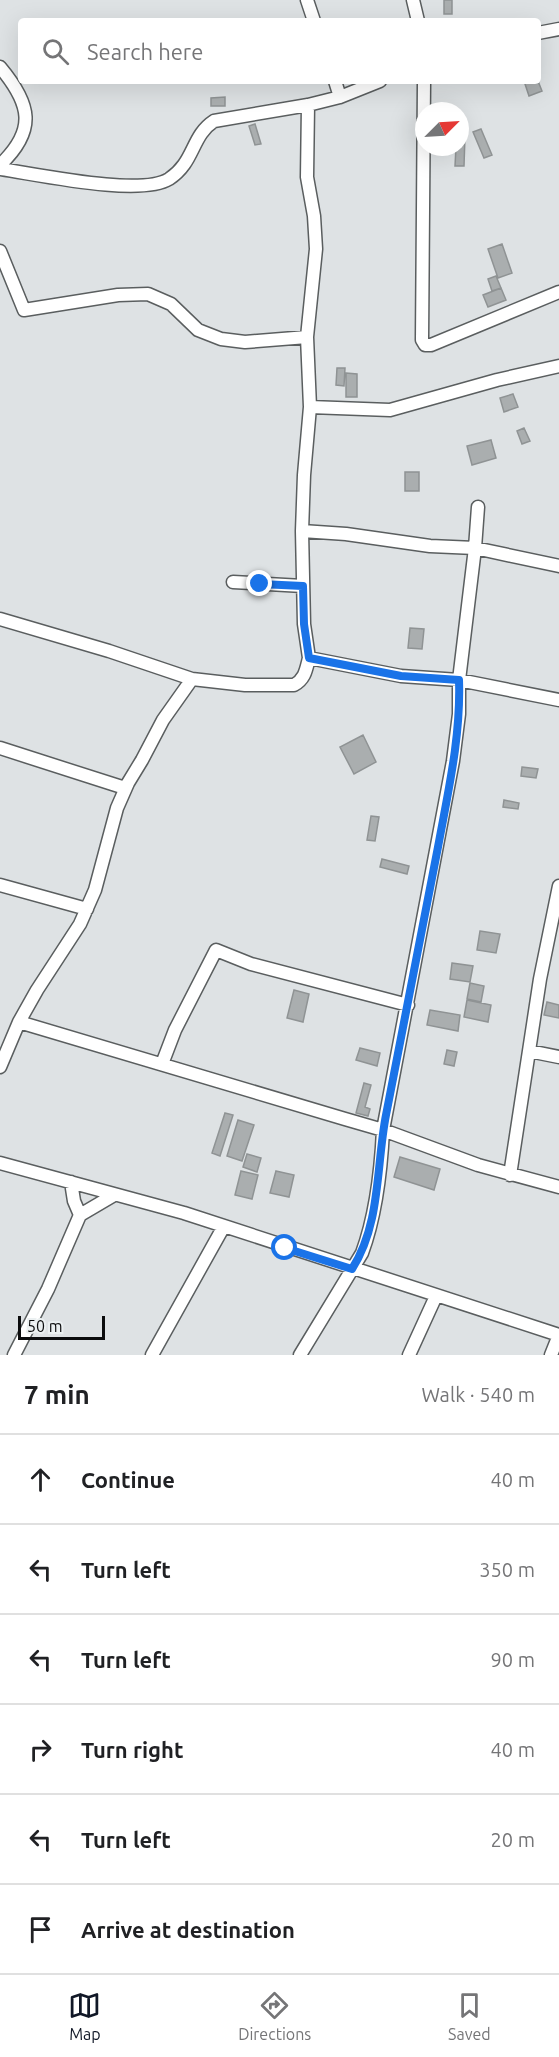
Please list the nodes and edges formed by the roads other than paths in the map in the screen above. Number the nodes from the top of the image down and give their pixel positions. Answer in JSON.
{"nodes":[{"id":1,"x":307,"y":0,"type":"edge"},
{"id":2,"x":413,"y":0,"type":"edge"},
{"id":3,"x":313,"y":18,"type":"edge"},
{"id":4,"x":417,"y":18,"type":"edge"},
{"id":5,"x":559,"y":29,"type":"edge"},
{"id":6,"x":541,"y":32,"type":"edge"},
{"id":7,"x":0,"y":67,"type":"edge"},
{"id":8,"x":336,"y":84,"type":"edge"},
{"id":9,"x":372,"y":84,"type":"edge"},
{"id":10,"x":424,"y":84,"type":"edge"},
{"id":11,"x":340,"y":97,"type":"junction"},
{"id":12,"x":308,"y":105,"type":"junction"},
{"id":13,"x":0,"y":167,"type":"edge"},
{"id":14,"x":0,"y":251,"type":"edge"},
{"id":15,"x":559,"y":292,"type":"edge"},
{"id":16,"x":307,"y":337,"type":"junction"},
{"id":17,"x":559,"y":366,"type":"edge"},
{"id":18,"x":310,"y":407,"type":"junction"},
{"id":19,"x":478,"y":507,"type":"dead end"},
{"id":20,"x":302,"y":531,"type":"junction"},
{"id":21,"x":475,"y":548,"type":"junction"},
{"id":22,"x":559,"y":566,"type":"edge"},
{"id":23,"x":233,"y":582,"type":"dead end"},
{"id":24,"x":303,"y":586,"type":"junction"},
{"id":25,"x":0,"y":619,"type":"edge"},
{"id":26,"x":309,"y":658,"type":"junction"},
{"id":27,"x":192,"y":679,"type":"junction"},
{"id":28,"x":459,"y":680,"type":"junction"},
{"id":29,"x":559,"y":700,"type":"edge"},
{"id":30,"x":0,"y":748,"type":"edge"},
{"id":31,"x":125,"y":788,"type":"junction"},
{"id":32,"x":0,"y":885,"type":"edge"},
{"id":33,"x":559,"y":886,"type":"edge"},
{"id":34,"x":87,"y":909,"type":"junction"},
{"id":35,"x":408,"y":1005,"type":"junction"},
{"id":36,"x":19,"y":1022,"type":"junction"},
{"id":37,"x":530,"y":1051,"type":"junction"},
{"id":38,"x":559,"y":1057,"type":"edge"},
{"id":39,"x":162,"y":1064,"type":"junction"},
{"id":40,"x":0,"y":1066,"type":"edge"},
{"id":41,"x":383,"y":1130,"type":"junction"},
{"id":42,"x":0,"y":1163,"type":"edge"},
{"id":43,"x":510,"y":1174,"type":"junction"},
{"id":44,"x":71,"y":1182,"type":"junction"},
{"id":45,"x":559,"y":1187,"type":"edge"},
{"id":46,"x":114,"y":1195,"type":"junction"},
{"id":47,"x":80,"y":1215,"type":"junction"},
{"id":48,"x":224,"y":1226,"type":"junction"},
{"id":49,"x":352,"y":1269,"type":"junction"},
{"id":50,"x":436,"y":1296,"type":"junction"},
{"id":51,"x":559,"y":1335,"type":"edge"},
{"id":52,"x":14,"y":1355,"type":"edge"},
{"id":53,"x":152,"y":1355,"type":"edge"},
{"id":54,"x":300,"y":1355,"type":"edge"},
{"id":55,"x":409,"y":1355,"type":"edge"},
{"id":56,"x":551,"y":1355,"type":"edge"}],
"edges":[{"from":1,"to":3,"type":"street"},
{"from":2,"to":4,"type":"street"},
{"from":5,"to":6,"type":"street"},
{"from":7,"to":13,"type":"street"},
{"from":8,"to":11,"type":"street"},
{"from":9,"to":11,"type":"street"},
{"from":10,"to":15,"type":"street"},
{"from":11,"to":12,"type":"street"},
{"from":12,"to":13,"type":"street"},
{"from":12,"to":16,"type":"street"},
{"from":14,"to":16,"type":"street"},
{"from":16,"to":18,"type":"street"},
{"from":17,"to":18,"type":"street"},
{"from":18,"to":20,"type":"street"},
{"from":19,"to":21,"type":"street"},
{"from":20,"to":21,"type":"street"},
{"from":20,"to":24,"type":"street"},
{"from":21,"to":22,"type":"street"},
{"from":21,"to":28,"type":"street"},
{"from":23,"to":24,"type":"street"},
{"from":24,"to":26,"type":"street"},
{"from":25,"to":27,"type":"street"},
{"from":26,"to":27,"type":"street"},
{"from":26,"to":28,"type":"street"},
{"from":27,"to":31,"type":"street"},
{"from":28,"to":29,"type":"street"},
{"from":28,"to":35,"type":"street"},
{"from":30,"to":31,"type":"street"},
{"from":31,"to":34,"type":"street"},
{"from":32,"to":34,"type":"street"},
{"from":33,"to":37,"type":"street"},
{"from":34,"to":36,"type":"street"},
{"from":35,"to":39,"type":"street"},
{"from":35,"to":41,"type":"street"},
{"from":36,"to":39,"type":"street"},
{"from":36,"to":40,"type":"street"},
{"from":37,"to":38,"type":"street"},
{"from":37,"to":43,"type":"street"},
{"from":39,"to":41,"type":"street"},
{"from":41,"to":43,"type":"street"},
{"from":41,"to":49,"type":"street"},
{"from":42,"to":44,"type":"street"},
{"from":43,"to":45,"type":"street"},
{"from":44,"to":46,"type":"street"},
{"from":44,"to":47,"type":"street"},
{"from":46,"to":47,"type":"street"},
{"from":46,"to":48,"type":"street"},
{"from":47,"to":52,"type":"street"},
{"from":48,"to":49,"type":"street"},
{"from":48,"to":53,"type":"street"},
{"from":49,"to":50,"type":"street"},
{"from":49,"to":54,"type":"street"},
{"from":50,"to":51,"type":"street"},
{"from":50,"to":55,"type":"street"},
{"from":51,"to":56,"type":"street"}]}
